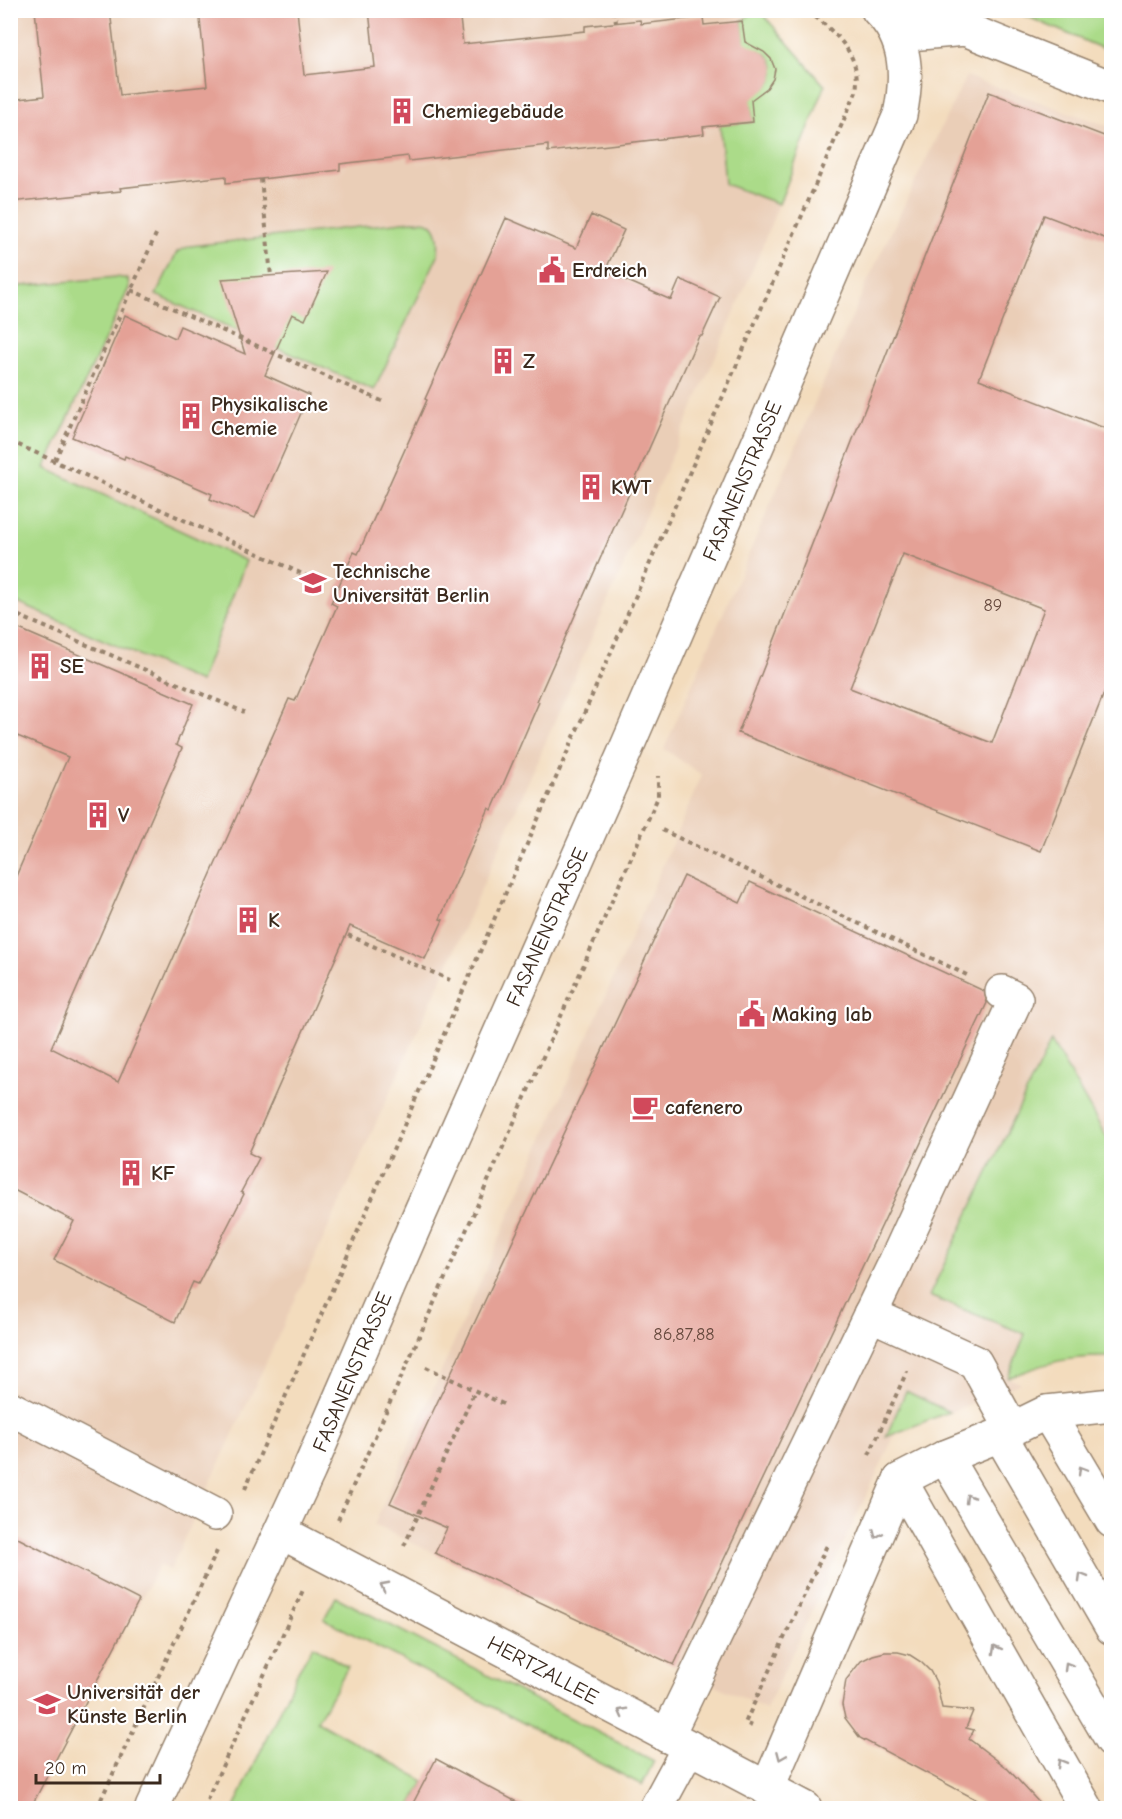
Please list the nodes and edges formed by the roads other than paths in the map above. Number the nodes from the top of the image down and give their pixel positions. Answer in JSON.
{"nodes":[{"id":1,"x":888,"y":23,"type":"edge"},
{"id":2,"x":1112,"y":88,"type":"edge"},
{"id":3,"x":1002,"y":992,"type":"road end"},
{"id":4,"x":870,"y":1314,"type":"junction"},
{"id":5,"x":1111,"y":1405,"type":"edge"},
{"id":6,"x":10,"y":1408,"type":"edge"},
{"id":7,"x":1047,"y":1412,"type":"junction"},
{"id":8,"x":1006,"y":1432,"type":"junction"},
{"id":9,"x":945,"y":1457,"type":"junction"},
{"id":10,"x":900,"y":1480,"type":"junction"},
{"id":11,"x":228,"y":1507,"type":"road end"},
{"id":12,"x":1112,"y":1521,"type":"edge"},
{"id":13,"x":281,"y":1532,"type":"junction"},
{"id":14,"x":1112,"y":1628,"type":"edge"},
{"id":15,"x":1112,"y":1740,"type":"edge"},
{"id":16,"x":678,"y":1742,"type":"junction"},
{"id":17,"x":767,"y":1789,"type":"junction"},
{"id":18,"x":152,"y":1809,"type":"edge"},
{"id":19,"x":656,"y":1809,"type":"edge"},
{"id":20,"x":805,"y":1809,"type":"edge"},
{"id":21,"x":1086,"y":1809,"type":"edge"}],
"edges":[{"from":1,"to":2,"type":"street"},
{"from":1,"to":13,"type":"street","name":"FASANENSTRASSE"},
{"from":3,"to":4,"type":"street"},
{"from":4,"to":8,"type":"street"},
{"from":4,"to":16,"type":"street"},
{"from":5,"to":7,"type":"street"},
{"from":6,"to":11,"type":"street"},
{"from":7,"to":8,"type":"street"},
{"from":12,"to":7,"type":"street","one_way":true},
{"from":8,"to":9,"type":"street"},
{"from":14,"to":8,"type":"street","one_way":true},
{"from":9,"to":10,"type":"street"},
{"from":15,"to":9,"type":"street","one_way":true},
{"from":10,"to":17,"type":"street","one_way":true},
{"from":21,"to":10,"type":"street","one_way":true},
{"from":16,"to":13,"type":"street","name":"HERTZALLEE","one_way":true},
{"from":13,"to":18,"type":"street","name":"FASANENSTRASSE"},
{"from":16,"to":17,"type":"street","name":"HERTZALLEE"},
{"from":16,"to":19,"type":"street"},
{"from":17,"to":20,"type":"street","name":"HERTZALLEE"}]}
